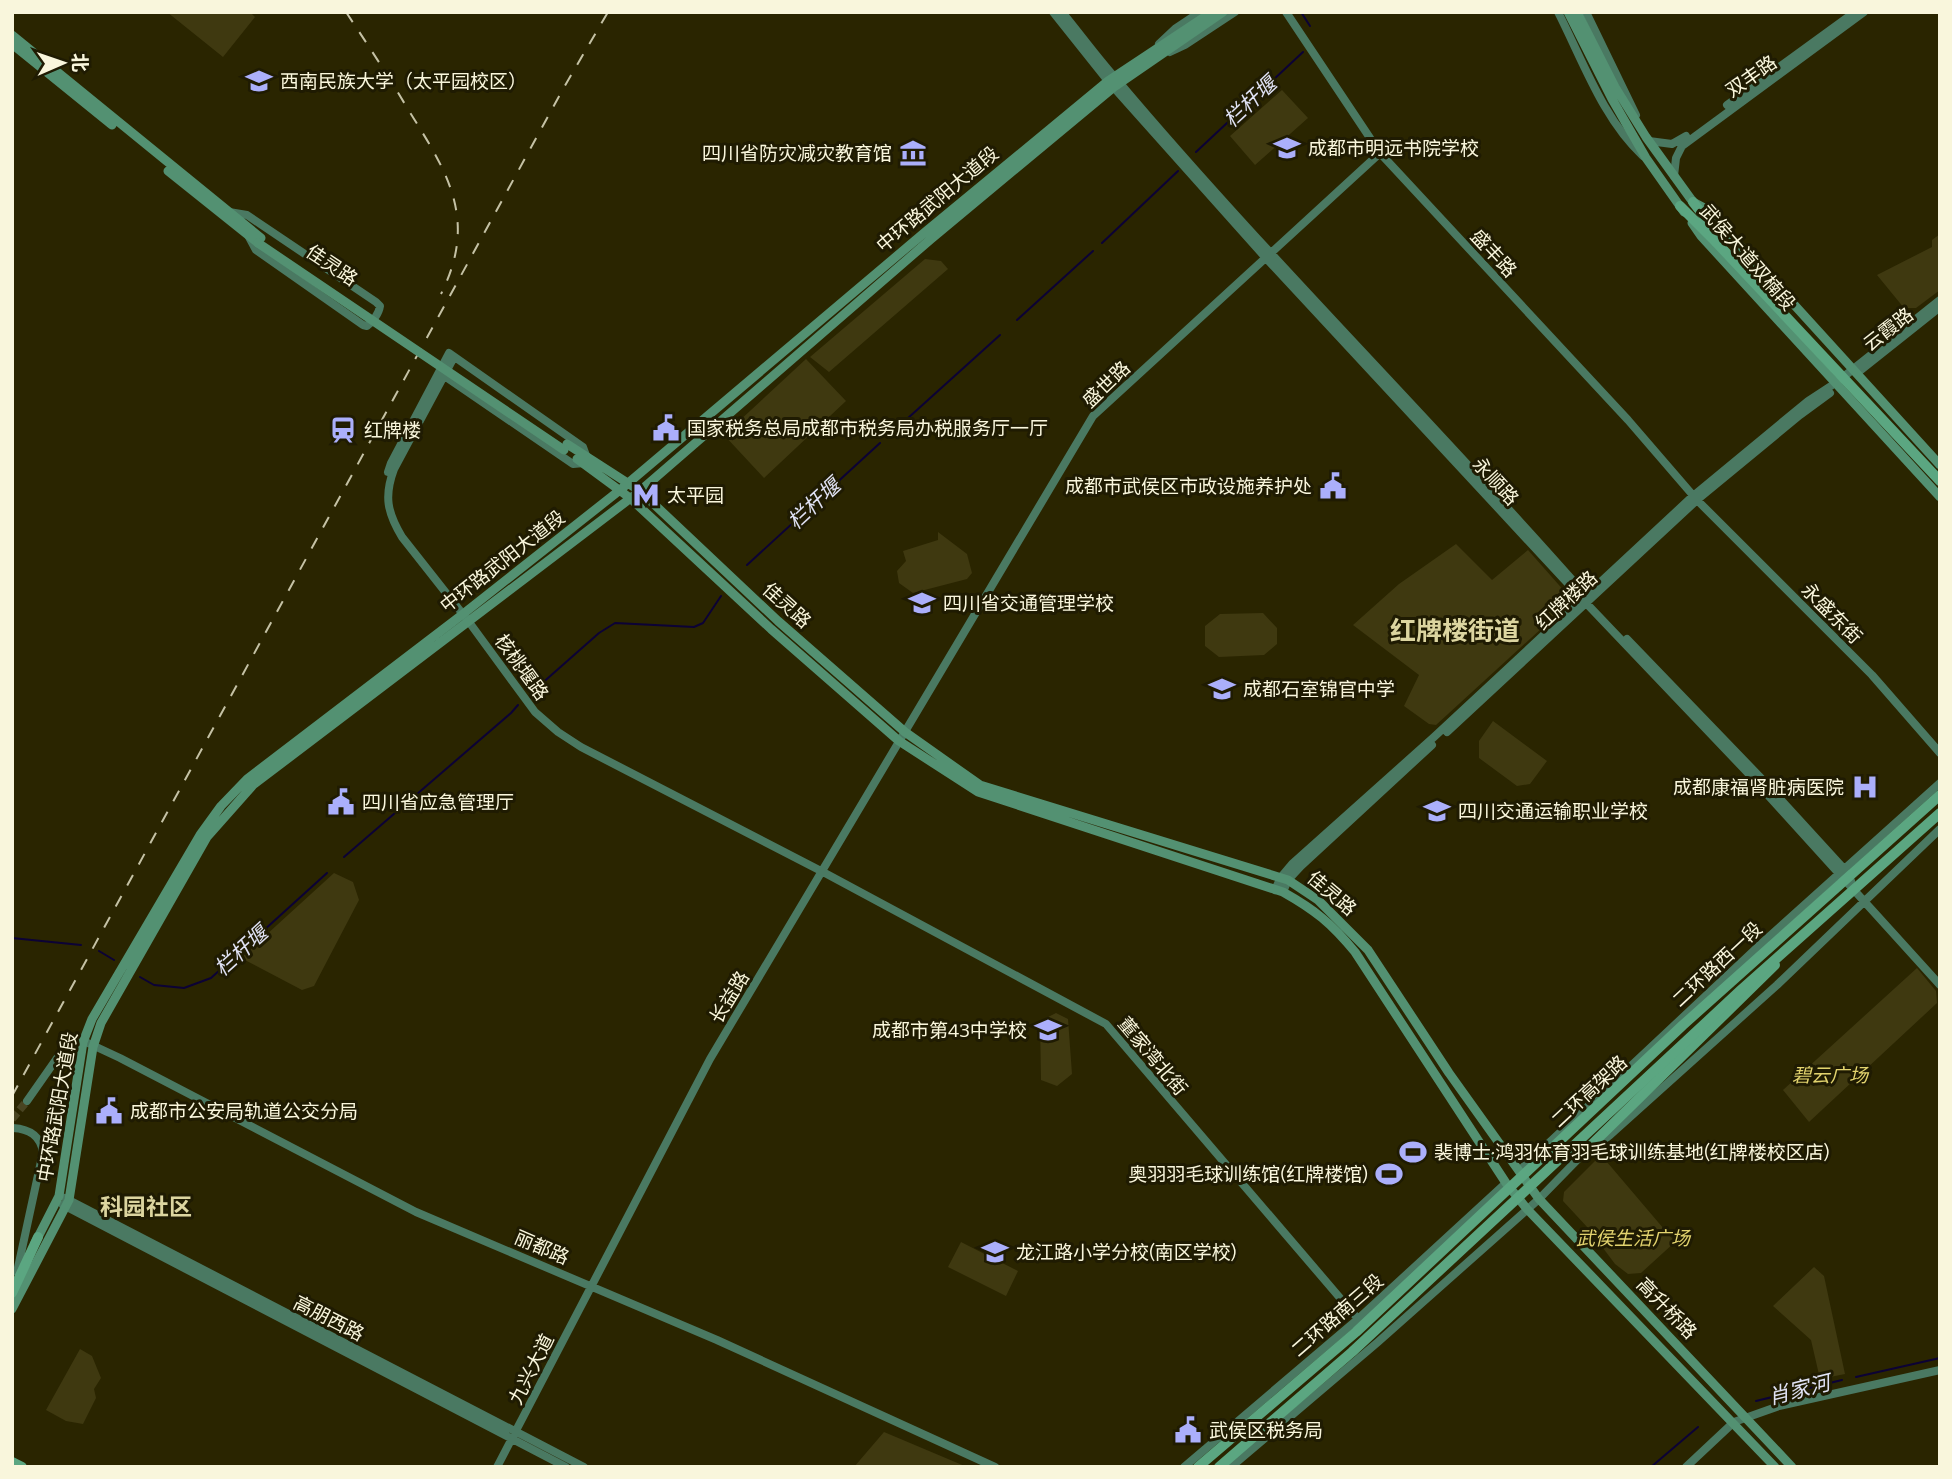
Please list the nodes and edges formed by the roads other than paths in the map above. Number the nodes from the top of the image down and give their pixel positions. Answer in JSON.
{"nodes":[{"id":1,"x":1053,"y":12,"type":"edge"},
{"id":2,"x":1062,"y":12,"type":"edge"},
{"id":3,"x":1200,"y":12,"type":"edge"},
{"id":4,"x":1212,"y":12,"type":"edge"},
{"id":5,"x":1223,"y":12,"type":"edge"},
{"id":6,"x":1235,"y":12,"type":"edge"},
{"id":7,"x":1286,"y":12,"type":"edge"},
{"id":8,"x":1558,"y":12,"type":"edge"},
{"id":9,"x":1568,"y":12,"type":"edge"},
{"id":10,"x":1577,"y":12,"type":"edge"},
{"id":11,"x":1586,"y":12,"type":"edge"},
{"id":12,"x":1855,"y":12,"type":"edge"},
{"id":13,"x":1864,"y":12,"type":"edge"},
{"id":14,"x":12,"y":35,"type":"edge"},
{"id":15,"x":1180,"y":36,"type":"junction"},
{"id":16,"x":12,"y":44,"type":"edge"},
{"id":17,"x":1153,"y":55,"type":"junction"},
{"id":18,"x":1114,"y":82,"type":"junction"},
{"id":19,"x":1647,"y":139,"type":"junction"},
{"id":20,"x":1380,"y":153,"type":"junction"},
{"id":21,"x":1646,"y":158,"type":"junction"},
{"id":22,"x":1674,"y":176,"type":"junction"},
{"id":23,"x":1693,"y":202,"type":"junction"},
{"id":24,"x":1680,"y":206,"type":"junction"},
{"id":25,"x":226,"y":211,"type":"junction"},
{"id":26,"x":256,"y":239,"type":"junction"},
{"id":27,"x":1719,"y":240,"type":"junction"},
{"id":28,"x":1268,"y":255,"type":"junction"},
{"id":29,"x":1940,"y":300,"type":"edge"},
{"id":30,"x":1940,"y":307,"type":"edge"},
{"id":31,"x":441,"y":373,"type":"junction"},
{"id":32,"x":1854,"y":373,"type":"junction"},
{"id":33,"x":1839,"y":384,"type":"junction"},
{"id":34,"x":585,"y":461,"type":"junction"},
{"id":35,"x":1940,"y":465,"type":"edge"},
{"id":36,"x":1940,"y":472,"type":"edge"},
{"id":37,"x":1940,"y":481,"type":"edge"},
{"id":38,"x":629,"y":482,"type":"junction"},
{"id":39,"x":620,"y":490,"type":"junction"},
{"id":40,"x":640,"y":491,"type":"junction"},
{"id":41,"x":1940,"y":497,"type":"edge"},
{"id":42,"x":630,"y":498,"type":"junction"},
{"id":43,"x":1695,"y":498,"type":"junction"},
{"id":44,"x":1586,"y":599,"type":"junction"},
{"id":45,"x":466,"y":618,"type":"junction"},
{"id":46,"x":905,"y":732,"type":"junction"},
{"id":47,"x":899,"y":741,"type":"junction"},
{"id":48,"x":1940,"y":753,"type":"edge"},
{"id":49,"x":1940,"y":783,"type":"edge"},
{"id":50,"x":1940,"y":795,"type":"edge"},
{"id":51,"x":1937,"y":820,"type":"edge"},
{"id":52,"x":823,"y":872,"type":"junction"},
{"id":53,"x":1842,"y":873,"type":"junction"},
{"id":54,"x":1285,"y":878,"type":"junction"},
{"id":55,"x":1279,"y":891,"type":"junction"},
{"id":56,"x":1863,"y":901,"type":"junction"},
{"id":57,"x":1803,"y":934,"type":"junction"},
{"id":58,"x":1940,"y":985,"type":"edge"},
{"id":59,"x":83,"y":1042,"type":"junction"},
{"id":60,"x":93,"y":1047,"type":"junction"},
{"id":61,"x":27,"y":1101,"type":"tunnel mouth"},
{"id":62,"x":13,"y":1128,"type":"edge"},
{"id":63,"x":1580,"y":1156,"type":"junction"},
{"id":64,"x":1519,"y":1171,"type":"junction"},
{"id":65,"x":1506,"y":1183,"type":"junction"},
{"id":66,"x":1539,"y":1199,"type":"junction"},
{"id":67,"x":63,"y":1201,"type":"junction"},
{"id":68,"x":1527,"y":1209,"type":"junction"},
{"id":69,"x":38,"y":1237,"type":"joint"},
{"id":70,"x":18,"y":1274,"type":"edge"},
{"id":71,"x":592,"y":1285,"type":"junction"},
{"id":72,"x":12,"y":1293,"type":"edge"},
{"id":73,"x":12,"y":1309,"type":"edge"},
{"id":74,"x":1358,"y":1319,"type":"junction"},
{"id":75,"x":1940,"y":1370,"type":"edge"},
{"id":76,"x":1747,"y":1417,"type":"junction"},
{"id":77,"x":1734,"y":1422,"type":"junction"},
{"id":78,"x":514,"y":1435,"type":"junction"},
{"id":79,"x":12,"y":1463,"type":"edge"},
{"id":80,"x":20,"y":1467,"type":"edge"},
{"id":81,"x":497,"y":1467,"type":"edge"},
{"id":82,"x":566,"y":1467,"type":"edge"},
{"id":83,"x":584,"y":1467,"type":"edge"},
{"id":84,"x":995,"y":1467,"type":"edge"},
{"id":85,"x":1184,"y":1467,"type":"edge"},
{"id":86,"x":1198,"y":1467,"type":"edge"},
{"id":87,"x":1219,"y":1467,"type":"edge"},
{"id":88,"x":1231,"y":1467,"type":"edge"},
{"id":89,"x":1686,"y":1467,"type":"edge"},
{"id":90,"x":1775,"y":1467,"type":"edge"},
{"id":91,"x":1792,"y":1467,"type":"edge"}],
"edges":[{"from":1,"to":18,"type":"street"},
{"from":2,"to":18,"type":"street"},
{"from":3,"to":17,"type":"street"},
{"from":4,"to":15,"type":"main road","name":"中环路武阳大道段"},
{"from":5,"to":15,"type":"main road","name":"中环路武阳大道段"},
{"from":6,"to":17,"type":"street"},
{"from":7,"to":20,"type":"street","name":"盛丰路"},
{"from":8,"to":21,"type":"street"},
{"from":9,"to":21,"type":"main road","name":"武侯大道双楠段"},
{"from":10,"to":19,"type":"main road","name":"武侯大道双楠段"},
{"from":11,"to":19,"type":"street"},
{"from":12,"to":19,"type":"street","name":"双丰路"},
{"from":13,"to":22,"type":"street","name":"双丰路"},
{"from":14,"to":25,"type":"main road","name":"佳灵路"},
{"from":15,"to":17,"type":"main road","name":"中环路武阳大道段"},
{"from":16,"to":26,"type":"main road","name":"佳灵路"},
{"from":17,"to":18,"type":"main road","name":"中环路武阳大道段"},
{"from":18,"to":28,"type":"street","name":"永顺路"},
{"from":18,"to":38,"type":"main road","name":"中环路武阳大道段"},
{"from":18,"to":40,"type":"main road","name":"中环路武阳大道段"},
{"from":19,"to":22,"type":"main road","name":"武侯大道双楠段"},
{"from":20,"to":28,"type":"street","name":"盛世路"},
{"from":20,"to":43,"type":"street","name":"盛丰路"},
{"from":21,"to":24,"type":"main road","name":"武侯大道双楠段"},
{"from":22,"to":23,"type":"main road","name":"武侯大道双楠段"},
{"from":23,"to":27,"type":"highway"},
{"from":23,"to":32,"type":"main road","name":"武侯大道双楠段"},
{"from":24,"to":27,"type":"highway"},
{"from":24,"to":33,"type":"main road","name":"武侯大道双楠段"},
{"from":25,"to":26,"type":"main road","name":"佳灵路"},
{"from":25,"to":26,"type":"street"},
{"from":26,"to":34,"type":"main road","name":"佳灵路","bridge":true},
{"from":27,"to":36,"type":"highway"},
{"from":27,"to":37,"type":"highway","bridge":true},
{"from":28,"to":44,"type":"street","name":"永顺路"},
{"from":28,"to":46,"type":"street","name":"盛世路"},
{"from":29,"to":32,"type":"street"},
{"from":30,"to":32,"type":"street","name":"云霞路"},
{"from":31,"to":34,"type":"street"},
{"from":31,"to":34,"type":"street"},
{"from":31,"to":45,"type":"street","name":"核桃堰路"},
{"from":32,"to":33,"type":"street","name":"红牌楼路"},
{"from":32,"to":35,"type":"main road","name":"武侯大道双楠段"},
{"from":33,"to":41,"type":"main road","name":"武侯大道双楠段"},
{"from":33,"to":43,"type":"street","name":"红牌楼路"},
{"from":34,"to":38,"type":"main road","name":"佳灵路"},
{"from":34,"to":39,"type":"main road","name":"佳灵路"},
{"from":38,"to":39,"type":"main road","name":"中环路武阳大道段"},
{"from":38,"to":40,"type":"main road","name":"佳灵路"},
{"from":39,"to":42,"type":"main road","name":"佳灵路"},
{"from":39,"to":45,"type":"main road","name":"中环路武阳大道段"},
{"from":40,"to":42,"type":"main road","name":"中环路武阳大道段"},
{"from":40,"to":46,"type":"main road","name":"佳灵路"},
{"from":42,"to":45,"type":"main road","name":"中环路武阳大道段"},
{"from":42,"to":47,"type":"main road","name":"佳灵路"},
{"from":43,"to":44,"type":"street","name":"红牌楼路"},
{"from":43,"to":48,"type":"street","name":"永盛东街"},
{"from":44,"to":53,"type":"street","name":"永顺路"},
{"from":44,"to":54,"type":"street","name":"红牌楼路"},
{"from":45,"to":52,"type":"street","name":"核桃堰路"},
{"from":45,"to":59,"type":"main road","name":"中环路武阳大道段"},
{"from":45,"to":60,"type":"main road","name":"中环路武阳大道段"},
{"from":46,"to":47,"type":"street","name":"长益路"},
{"from":46,"to":54,"type":"main road","name":"佳灵路"},
{"from":47,"to":52,"type":"street","name":"长益路"},
{"from":47,"to":55,"type":"main road","name":"佳灵路"},
{"from":49,"to":53,"type":"street","name":"二环路西一段"},
{"from":50,"to":86,"type":"highway","name":"二环高架路","bridge":true},
{"from":51,"to":56,"type":"street"},
{"from":51,"to":57,"type":"highway","name":"二环高架路","bridge":true},
{"from":52,"to":71,"type":"street","name":"长益路"},
{"from":52,"to":74,"type":"street","name":"董家湾北街"},
{"from":53,"to":56,"type":"street","name":"永顺路"},
{"from":53,"to":64,"type":"street","name":"二环路西一段"},
{"from":54,"to":55,"type":"street","name":"红牌楼路"},
{"from":54,"to":64,"type":"main road","name":"佳灵路"},
{"from":55,"to":65,"type":"main road","name":"佳灵路"},
{"from":56,"to":58,"type":"street","name":"永顺路"},
{"from":56,"to":63,"type":"street"},
{"from":57,"to":63,"type":"highway","bridge":true},
{"from":57,"to":87,"type":"highway","name":"二环高架路","bridge":true},
{"from":59,"to":60,"type":"street","name":"丽都路"},
{"from":59,"to":61,"type":"street"},
{"from":59,"to":67,"type":"main road","name":"中环路武阳大道段"},
{"from":60,"to":67,"type":"main road","name":"中环路武阳大道段"},
{"from":60,"to":71,"type":"street","name":"丽都路"},
{"from":62,"to":70,"type":"street"},
{"from":63,"to":66,"type":"street"},
{"from":64,"to":65,"type":"main road"},
{"from":64,"to":66,"type":"main road","name":"高升桥路"},
{"from":65,"to":68,"type":"main road","name":"高升桥路"},
{"from":65,"to":74,"type":"street","name":"二环路南三段"},
{"from":66,"to":68,"type":"street"},
{"from":66,"to":76,"type":"main road","name":"高升桥路"},
{"from":67,"to":69,"type":"main road","name":"中环路武阳大道段"},
{"from":67,"to":73,"type":"main road"},
{"from":67,"to":78,"type":"street","name":"高朋西路"},
{"from":68,"to":77,"type":"main road","name":"高升桥路"},
{"from":68,"to":88,"type":"street"},
{"from":69,"to":70,"type":"highway"},
{"from":70,"to":72,"type":"highway"},
{"from":71,"to":78,"type":"street","name":"九兴大道"},
{"from":71,"to":84,"type":"street","name":"丽都路"},
{"from":74,"to":85,"type":"street","name":"二环路南三段"},
{"from":75,"to":76,"type":"street"},
{"from":76,"to":77,"type":"street"},
{"from":76,"to":91,"type":"main road","name":"高升桥路"},
{"from":77,"to":89,"type":"street"},
{"from":77,"to":90,"type":"main road","name":"高升桥路"},
{"from":78,"to":81,"type":"street","name":"九兴大道"},
{"from":78,"to":82,"type":"street","name":"高朋西路"},
{"from":78,"to":83,"type":"street","name":"高朋西路"},
{"from":79,"to":80,"type":"highway"}]}
